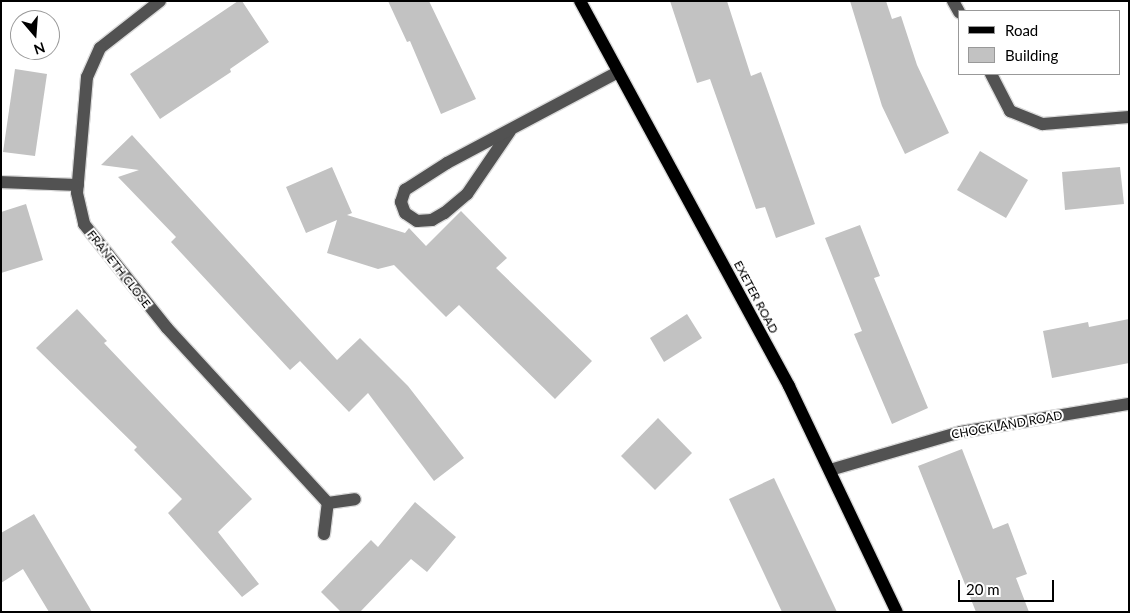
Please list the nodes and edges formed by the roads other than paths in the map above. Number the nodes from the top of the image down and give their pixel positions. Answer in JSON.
{"nodes":[{"id":1,"x":160,"y":1,"type":"edge"},
{"id":2,"x":580,"y":1,"type":"edge"},
{"id":3,"x":618,"y":72,"type":"junction"},
{"id":4,"x":992,"y":75,"type":"edge"},
{"id":5,"x":1129,"y":117,"type":"edge"},
{"id":6,"x":510,"y":131,"type":"junction"},
{"id":7,"x":1,"y":182,"type":"edge"},
{"id":8,"x":78,"y":185,"type":"junction"},
{"id":9,"x":1129,"y":404,"type":"edge"},
{"id":10,"x":830,"y":470,"type":"junction"},
{"id":11,"x":355,"y":500,"type":"dead end"},
{"id":12,"x":328,"y":503,"type":"junction"},
{"id":13,"x":324,"y":534,"type":"dead end"},
{"id":14,"x":897,"y":612,"type":"edge"}],
"edges":[{"from":1,"to":8,"type":"street","name":"FRANETH CLOSE"},
{"from":2,"to":3,"type":"main road","name":"EXETER ROAD"},
{"from":3,"to":6,"type":"street"},
{"from":3,"to":10,"type":"main road","name":"EXETER ROAD"},
{"from":4,"to":5,"type":"street"},
{"from":6,"to":6,"type":"street"},
{"from":7,"to":8,"type":"street"},
{"from":8,"to":12,"type":"street","name":"FRANETH CLOSE"},
{"from":9,"to":10,"type":"street","name":"CHOCKLAND ROAD"},
{"from":10,"to":14,"type":"main road","name":"EXETER ROAD"},
{"from":11,"to":12,"type":"street"},
{"from":12,"to":13,"type":"street"}]}
